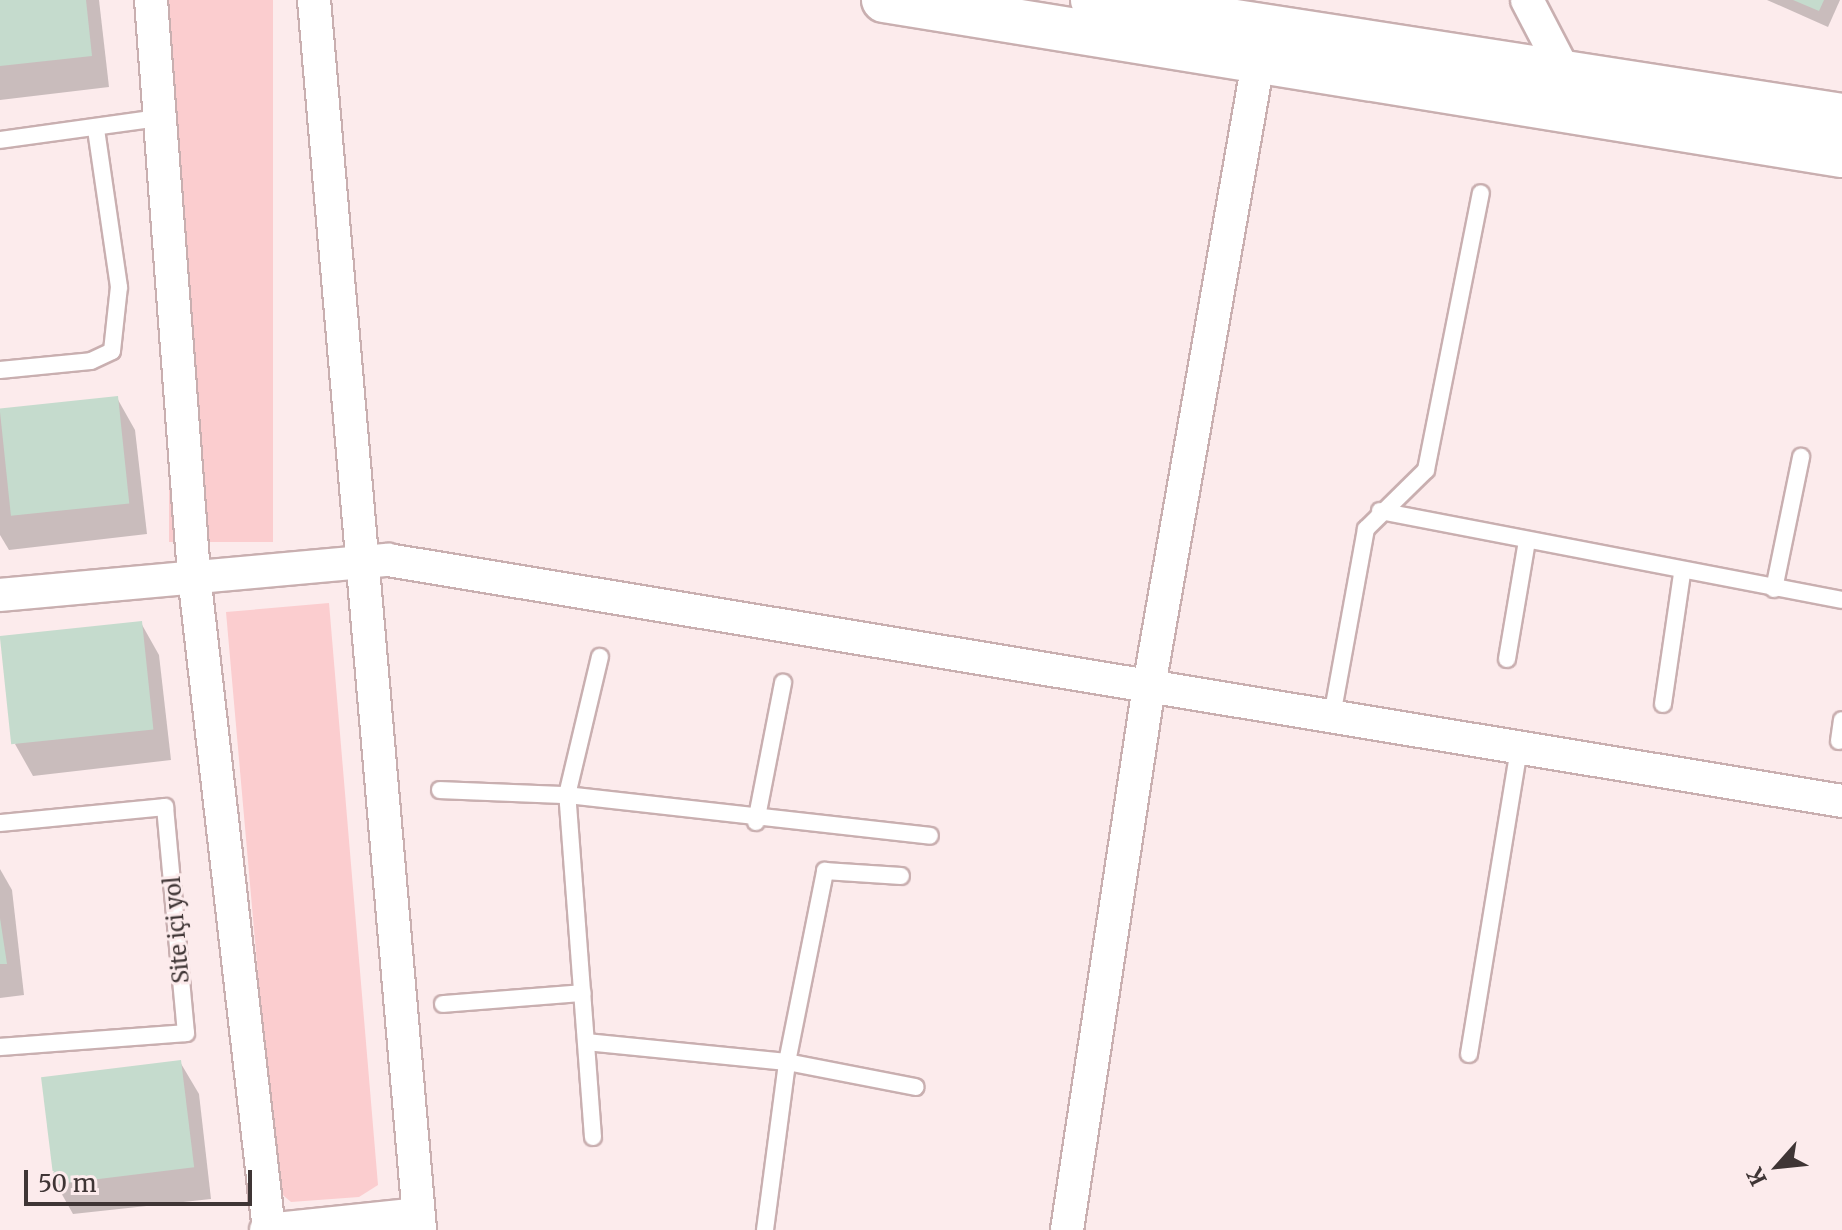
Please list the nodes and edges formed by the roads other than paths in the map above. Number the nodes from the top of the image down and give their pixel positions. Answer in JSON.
{"nodes":[{"id":1,"x":151,"y":0,"type":"edge"},
{"id":2,"x":314,"y":0,"type":"edge"},
{"id":3,"x":884,"y":0,"type":"edge"},
{"id":4,"x":1093,"y":0,"type":"edge"},
{"id":5,"x":1527,"y":0,"type":"edge"},
{"id":6,"x":1258,"y":62,"type":"junction"},
{"id":7,"x":1563,"y":69,"type":"junction"},
{"id":8,"x":1842,"y":116,"type":"edge"},
{"id":9,"x":159,"y":118,"type":"junction"},
{"id":10,"x":96,"y":129,"type":"junction"},
{"id":11,"x":0,"y":140,"type":"edge"},
{"id":12,"x":1842,"y":155,"type":"edge"},
{"id":13,"x":1481,"y":193,"type":"dead end"},
{"id":14,"x":0,"y":370,"type":"edge"},
{"id":15,"x":1801,"y":457,"type":"dead end"},
{"id":16,"x":1380,"y":511,"type":"junction"},
{"id":17,"x":1527,"y":541,"type":"junction"},
{"id":18,"x":363,"y":558,"type":"junction"},
{"id":19,"x":1682,"y":573,"type":"junction"},
{"id":20,"x":194,"y":575,"type":"junction"},
{"id":21,"x":1774,"y":589,"type":"junction"},
{"id":22,"x":0,"y":595,"type":"edge"},
{"id":23,"x":1842,"y":600,"type":"edge"},
{"id":24,"x":600,"y":657,"type":"dead end"},
{"id":25,"x":1507,"y":659,"type":"dead end"},
{"id":26,"x":783,"y":683,"type":"dead end"},
{"id":27,"x":1149,"y":686,"type":"junction"},
{"id":28,"x":1663,"y":704,"type":"dead end"},
{"id":29,"x":1332,"y":716,"type":"junction"},
{"id":30,"x":1842,"y":720,"type":"edge"},
{"id":31,"x":1839,"y":741,"type":"dead end"},
{"id":32,"x":1519,"y":747,"type":"junction"},
{"id":33,"x":440,"y":790,"type":"dead end"},
{"id":34,"x":567,"y":795,"type":"junction"},
{"id":35,"x":1842,"y":801,"type":"edge"},
{"id":36,"x":756,"y":822,"type":"junction"},
{"id":37,"x":0,"y":823,"type":"edge"},
{"id":38,"x":930,"y":836,"type":"dead end"},
{"id":39,"x":901,"y":876,"type":"dead end"},
{"id":40,"x":583,"y":993,"type":"junction"},
{"id":41,"x":443,"y":1004,"type":"dead end"},
{"id":42,"x":586,"y":1042,"type":"junction"},
{"id":43,"x":0,"y":1047,"type":"edge"},
{"id":44,"x":1469,"y":1054,"type":"dead end"},
{"id":45,"x":787,"y":1062,"type":"junction"},
{"id":46,"x":916,"y":1087,"type":"dead end"},
{"id":47,"x":593,"y":1137,"type":"dead end"},
{"id":48,"x":419,"y":1222,"type":"edge"},
{"id":49,"x":268,"y":1230,"type":"edge"},
{"id":50,"x":765,"y":1230,"type":"edge"},
{"id":51,"x":1067,"y":1230,"type":"edge"}],
"edges":[{"from":1,"to":9,"type":"street"},
{"from":2,"to":18,"type":"street"},
{"from":3,"to":6,"type":"street"},
{"from":4,"to":7,"type":"street"},
{"from":5,"to":7,"type":"street"},
{"from":6,"to":12,"type":"street"},
{"from":6,"to":27,"type":"street"},
{"from":7,"to":8,"type":"street"},
{"from":9,"to":10,"type":"lane"},
{"from":9,"to":20,"type":"street"},
{"from":10,"to":11,"type":"lane"},
{"from":10,"to":14,"type":"lane"},
{"from":13,"to":16,"type":"lane"},
{"from":15,"to":21,"type":"lane"},
{"from":16,"to":17,"type":"lane"},
{"from":16,"to":29,"type":"lane"},
{"from":17,"to":19,"type":"lane"},
{"from":17,"to":25,"type":"lane"},
{"from":18,"to":20,"type":"street"},
{"from":18,"to":27,"type":"street"},
{"from":18,"to":48,"type":"street"},
{"from":19,"to":21,"type":"lane"},
{"from":19,"to":28,"type":"lane"},
{"from":20,"to":22,"type":"street"},
{"from":20,"to":49,"type":"street"},
{"from":21,"to":23,"type":"lane"},
{"from":24,"to":34,"type":"lane"},
{"from":26,"to":36,"type":"lane"},
{"from":27,"to":29,"type":"street"},
{"from":27,"to":51,"type":"street"},
{"from":29,"to":32,"type":"street"},
{"from":30,"to":31,"type":"lane"},
{"from":32,"to":35,"type":"street"},
{"from":32,"to":44,"type":"lane"},
{"from":33,"to":34,"type":"lane"},
{"from":34,"to":36,"type":"lane"},
{"from":34,"to":40,"type":"lane"},
{"from":36,"to":38,"type":"lane"},
{"from":37,"to":43,"type":"lane","name":"Site içi yol"},
{"from":39,"to":45,"type":"lane"},
{"from":40,"to":41,"type":"lane"},
{"from":40,"to":42,"type":"lane"},
{"from":42,"to":45,"type":"lane"},
{"from":42,"to":47,"type":"lane"},
{"from":45,"to":46,"type":"lane"},
{"from":45,"to":50,"type":"lane"},
{"from":48,"to":49,"type":"street"}]}
